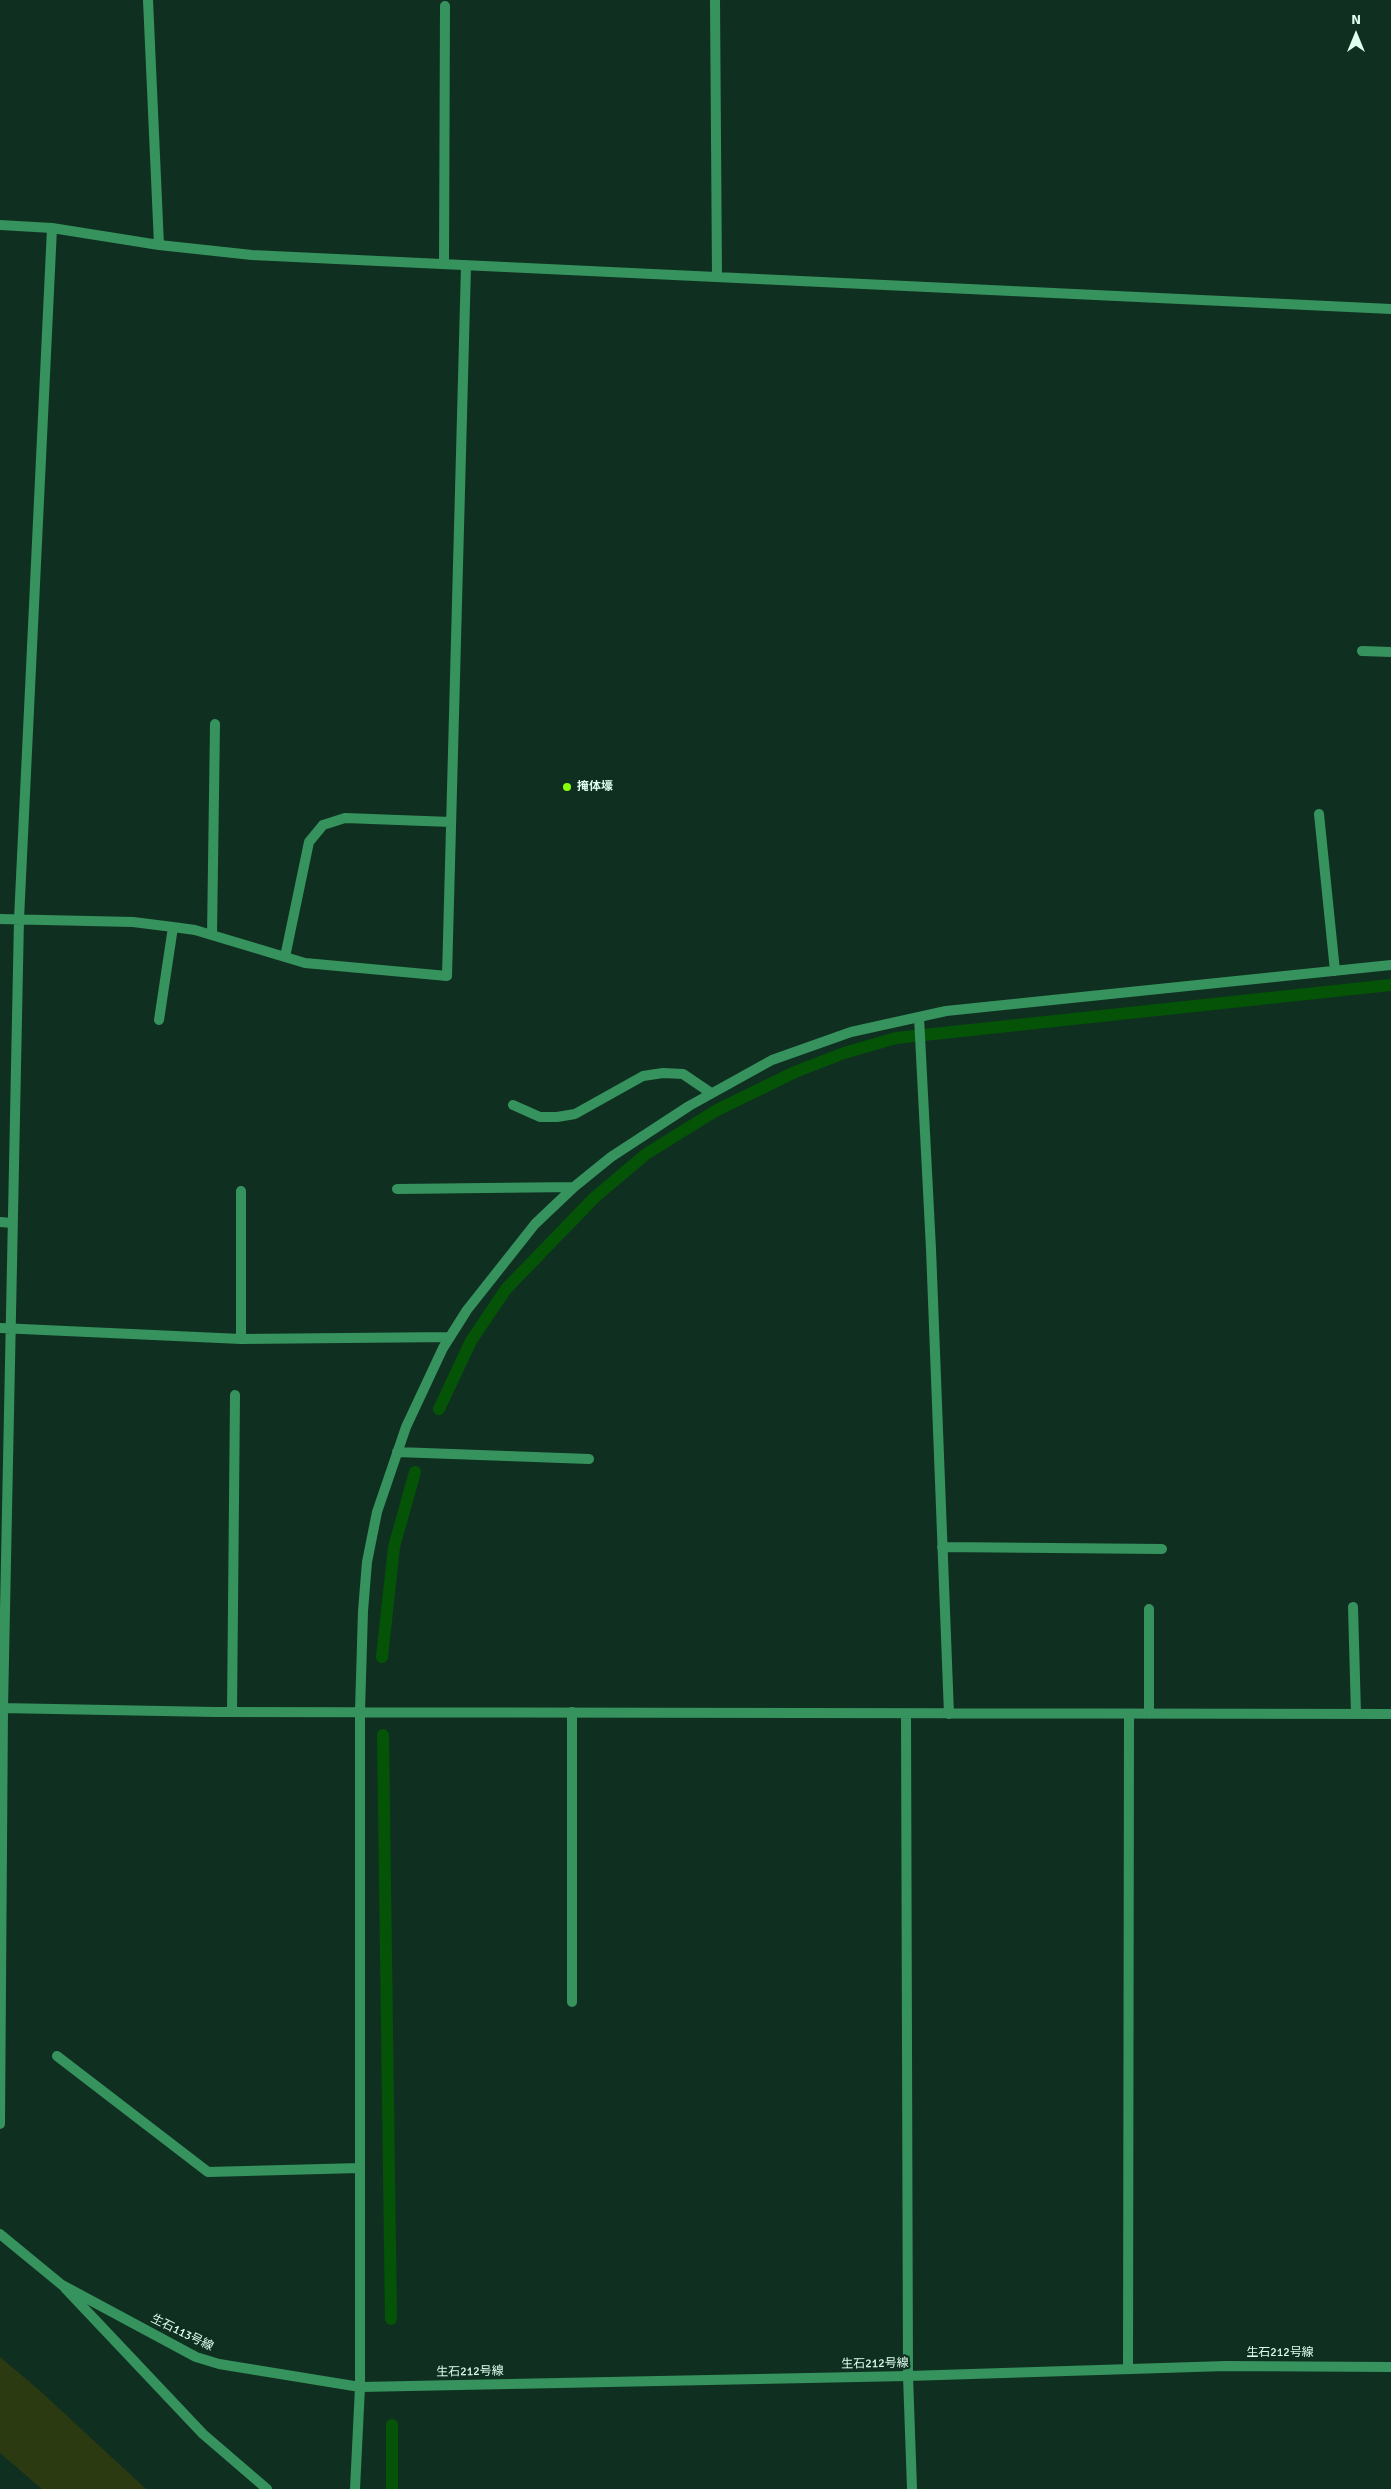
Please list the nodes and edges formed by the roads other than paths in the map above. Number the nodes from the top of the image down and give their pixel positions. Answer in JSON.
{"nodes":[{"id":1,"x":148,"y":0,"type":"edge"},
{"id":2,"x":715,"y":0,"type":"edge"},
{"id":3,"x":445,"y":6,"type":"dead end"},
{"id":4,"x":0,"y":225,"type":"edge"},
{"id":5,"x":52,"y":228,"type":"junction"},
{"id":6,"x":158,"y":245,"type":"junction"},
{"id":7,"x":444,"y":264,"type":"junction"},
{"id":8,"x":466,"y":266,"type":"junction"},
{"id":9,"x":717,"y":277,"type":"junction"},
{"id":10,"x":1391,"y":309,"type":"edge"},
{"id":11,"x":1362,"y":651,"type":"dead end"},
{"id":12,"x":1391,"y":652,"type":"edge"},
{"id":13,"x":215,"y":724,"type":"dead end"},
{"id":14,"x":1318,"y":814,"type":"dead end"},
{"id":15,"x":451,"y":822,"type":"junction"},
{"id":16,"x":0,"y":919,"type":"edge"},
{"id":17,"x":18,"y":919,"type":"junction"},
{"id":18,"x":173,"y":927,"type":"junction"},
{"id":19,"x":212,"y":935,"type":"junction"},
{"id":20,"x":285,"y":957,"type":"junction"},
{"id":21,"x":1391,"y":965,"type":"edge"},
{"id":22,"x":1335,"y":971,"type":"junction"},
{"id":23,"x":919,"y":1017,"type":"junction"},
{"id":24,"x":158,"y":1020,"type":"dead end"},
{"id":25,"x":711,"y":1093,"type":"junction"},
{"id":26,"x":513,"y":1105,"type":"dead end"},
{"id":27,"x":574,"y":1187,"type":"junction"},
{"id":28,"x":397,"y":1189,"type":"dead end"},
{"id":29,"x":241,"y":1191,"type":"dead end"},
{"id":30,"x":0,"y":1222,"type":"edge"},
{"id":31,"x":12,"y":1223,"type":"junction"},
{"id":32,"x":5,"y":1328,"type":"edge"},
{"id":33,"x":450,"y":1337,"type":"junction"},
{"id":34,"x":241,"y":1339,"type":"junction"},
{"id":35,"x":235,"y":1395,"type":"dead end"},
{"id":36,"x":397,"y":1452,"type":"junction"},
{"id":37,"x":589,"y":1459,"type":"dead end"},
{"id":38,"x":942,"y":1547,"type":"junction"},
{"id":39,"x":1162,"y":1549,"type":"dead end"},
{"id":40,"x":1353,"y":1608,"type":"dead end"},
{"id":41,"x":1150,"y":1609,"type":"dead end"},
{"id":42,"x":2,"y":1708,"type":"edge"},
{"id":43,"x":360,"y":1711,"type":"junction"},
{"id":44,"x":232,"y":1712,"type":"junction"},
{"id":45,"x":572,"y":1712,"type":"junction"},
{"id":46,"x":906,"y":1714,"type":"junction"},
{"id":47,"x":949,"y":1714,"type":"junction"},
{"id":48,"x":1129,"y":1714,"type":"junction"},
{"id":49,"x":1150,"y":1714,"type":"junction"},
{"id":50,"x":1356,"y":1714,"type":"junction"},
{"id":51,"x":1391,"y":1714,"type":"edge"},
{"id":52,"x":572,"y":2002,"type":"dead end"},
{"id":53,"x":57,"y":2056,"type":"dead end"},
{"id":54,"x":0,"y":2124,"type":"edge"},
{"id":55,"x":360,"y":2168,"type":"junction"},
{"id":56,"x":0,"y":2234,"type":"edge"},
{"id":57,"x":62,"y":2285,"type":"junction"},
{"id":58,"x":1391,"y":2366,"type":"edge"},
{"id":59,"x":1128,"y":2368,"type":"junction"},
{"id":60,"x":908,"y":2376,"type":"junction"},
{"id":61,"x":360,"y":2387,"type":"junction"},
{"id":62,"x":267,"y":2489,"type":"edge"},
{"id":63,"x":356,"y":2489,"type":"edge"},
{"id":64,"x":912,"y":2489,"type":"edge"}],
"edges":[{"from":1,"to":6,"type":"street"},
{"from":2,"to":9,"type":"street"},
{"from":3,"to":7,"type":"street"},
{"from":4,"to":5,"type":"street"},
{"from":5,"to":6,"type":"street"},
{"from":5,"to":17,"type":"street"},
{"from":6,"to":7,"type":"street"},
{"from":7,"to":8,"type":"street"},
{"from":8,"to":9,"type":"street"},
{"from":8,"to":15,"type":"street"},
{"from":9,"to":10,"type":"street"},
{"from":11,"to":12,"type":"street"},
{"from":13,"to":19,"type":"street"},
{"from":14,"to":22,"type":"street"},
{"from":15,"to":20,"type":"street"},
{"from":15,"to":20,"type":"street"},
{"from":16,"to":17,"type":"street"},
{"from":17,"to":18,"type":"street"},
{"from":17,"to":31,"type":"street"},
{"from":18,"to":19,"type":"street"},
{"from":18,"to":24,"type":"street"},
{"from":19,"to":20,"type":"street"},
{"from":21,"to":22,"type":"street"},
{"from":22,"to":23,"type":"street"},
{"from":23,"to":25,"type":"street"},
{"from":23,"to":38,"type":"street"},
{"from":25,"to":26,"type":"street"},
{"from":25,"to":27,"type":"street"},
{"from":27,"to":28,"type":"street"},
{"from":27,"to":33,"type":"street"},
{"from":29,"to":34,"type":"street"},
{"from":30,"to":31,"type":"street"},
{"from":31,"to":32,"type":"street"},
{"from":32,"to":34,"type":"street"},
{"from":32,"to":42,"type":"street"},
{"from":33,"to":34,"type":"street"},
{"from":33,"to":36,"type":"street"},
{"from":35,"to":44,"type":"street"},
{"from":36,"to":37,"type":"street"},
{"from":36,"to":43,"type":"street"},
{"from":38,"to":39,"type":"street"},
{"from":38,"to":47,"type":"street"},
{"from":40,"to":50,"type":"street"},
{"from":41,"to":49,"type":"street"},
{"from":42,"to":44,"type":"street"},
{"from":42,"to":54,"type":"street"},
{"from":43,"to":44,"type":"street"},
{"from":43,"to":45,"type":"street"},
{"from":43,"to":55,"type":"street"},
{"from":45,"to":46,"type":"street"},
{"from":45,"to":52,"type":"street"},
{"from":46,"to":47,"type":"street"},
{"from":46,"to":60,"type":"street"},
{"from":47,"to":48,"type":"street"},
{"from":48,"to":49,"type":"street"},
{"from":48,"to":59,"type":"street"},
{"from":49,"to":50,"type":"street"},
{"from":50,"to":51,"type":"street"},
{"from":53,"to":55,"type":"street"},
{"from":55,"to":61,"type":"street"},
{"from":56,"to":57,"type":"street"},
{"from":57,"to":61,"type":"street","name":"生石113号線"},
{"from":57,"to":62,"type":"street"},
{"from":58,"to":59,"type":"street","name":"生石212号線"},
{"from":59,"to":60,"type":"street","name":"生石212号線"},
{"from":60,"to":61,"type":"street","name":"生石212号線"},
{"from":60,"to":64,"type":"street"},
{"from":61,"to":63,"type":"street"}]}
